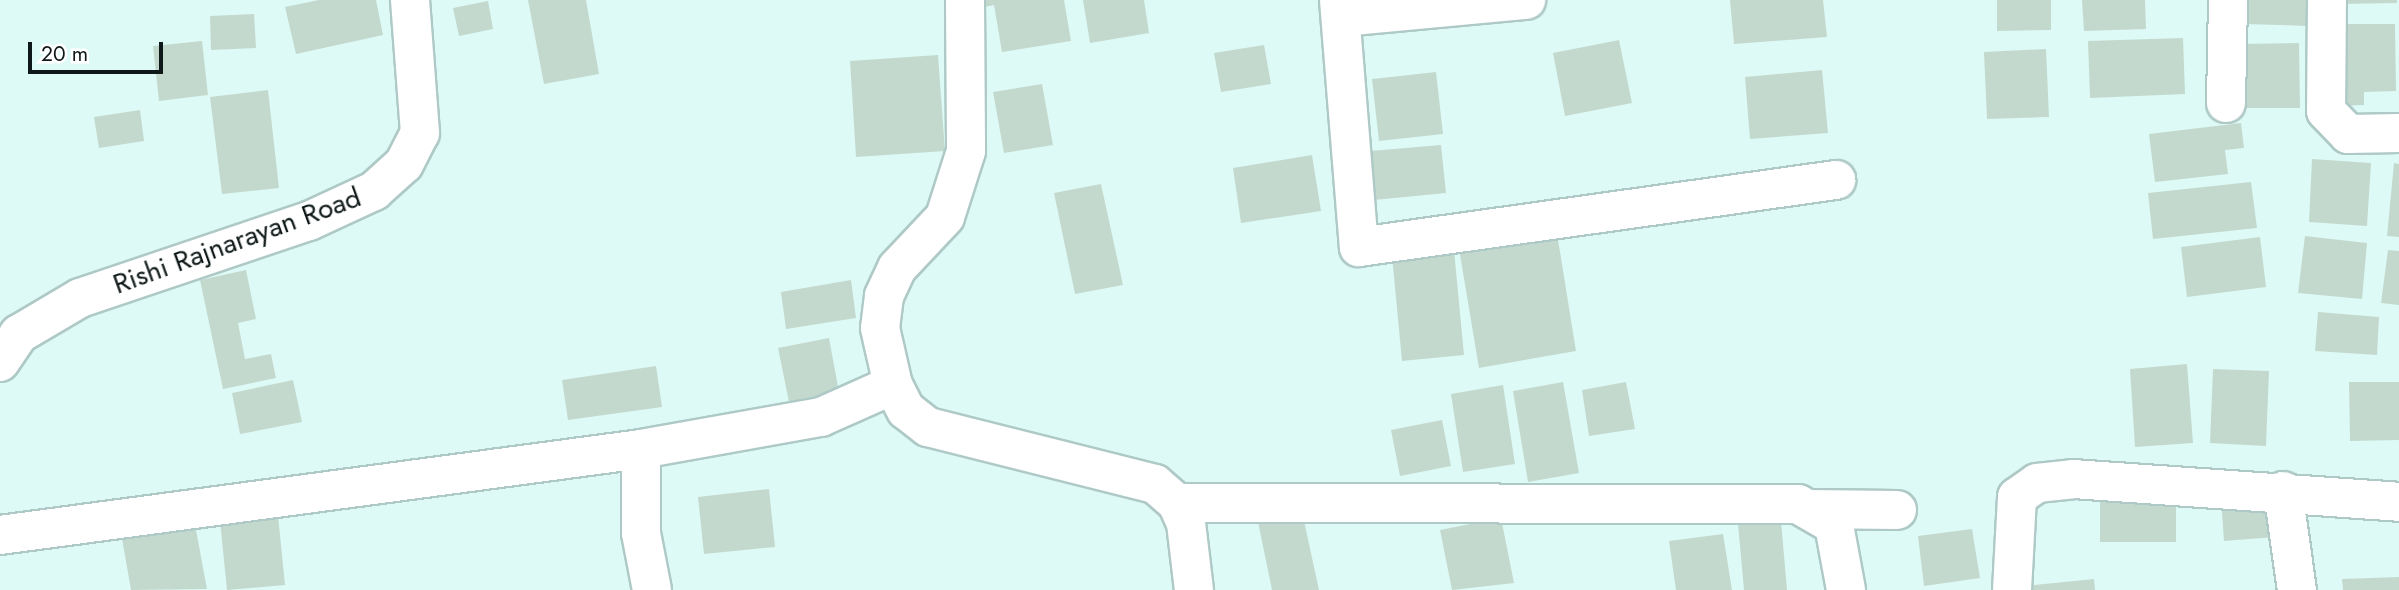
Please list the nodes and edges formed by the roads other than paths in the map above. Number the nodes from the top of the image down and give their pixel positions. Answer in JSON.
{"nodes":[{"id":1,"x":410,"y":0,"type":"edge"},
{"id":2,"x":965,"y":0,"type":"edge"},
{"id":3,"x":1526,"y":0,"type":"edge"},
{"id":4,"x":2228,"y":0,"type":"edge"},
{"id":5,"x":2328,"y":0,"type":"edge"},
{"id":6,"x":1340,"y":9,"type":"edge"},
{"id":7,"x":2226,"y":103,"type":"dead end"},
{"id":8,"x":2399,"y":133,"type":"edge"},
{"id":9,"x":1836,"y":180,"type":"dead end"},
{"id":10,"x":6,"y":340,"type":"edge"},
{"id":11,"x":892,"y":385,"type":"junction"},
{"id":12,"x":641,"y":449,"type":"junction"},
{"id":13,"x":2283,"y":491,"type":"junction"},
{"id":14,"x":2399,"y":502,"type":"edge"},
{"id":15,"x":1177,"y":503,"type":"junction"},
{"id":16,"x":1807,"y":509,"type":"junction"},
{"id":17,"x":1897,"y":510,"type":"dead end"},
{"id":18,"x":0,"y":535,"type":"edge"},
{"id":19,"x":652,"y":590,"type":"edge"},
{"id":20,"x":1194,"y":590,"type":"edge"},
{"id":21,"x":1846,"y":590,"type":"edge"},
{"id":22,"x":2011,"y":590,"type":"edge"},
{"id":23,"x":2297,"y":590,"type":"edge"}],
"edges":[{"from":1,"to":10,"type":"street","name":"Rishi Rajnarayan Road"},
{"from":2,"to":11,"type":"street"},
{"from":3,"to":6,"type":"street"},
{"from":4,"to":7,"type":"street"},
{"from":5,"to":8,"type":"street"},
{"from":6,"to":9,"type":"street"},
{"from":11,"to":12,"type":"street"},
{"from":11,"to":15,"type":"street"},
{"from":12,"to":18,"type":"street"},
{"from":12,"to":19,"type":"street"},
{"from":13,"to":14,"type":"street"},
{"from":13,"to":22,"type":"street"},
{"from":13,"to":23,"type":"street"},
{"from":15,"to":16,"type":"street"},
{"from":15,"to":20,"type":"street"},
{"from":16,"to":17,"type":"street"},
{"from":16,"to":21,"type":"street"}]}
